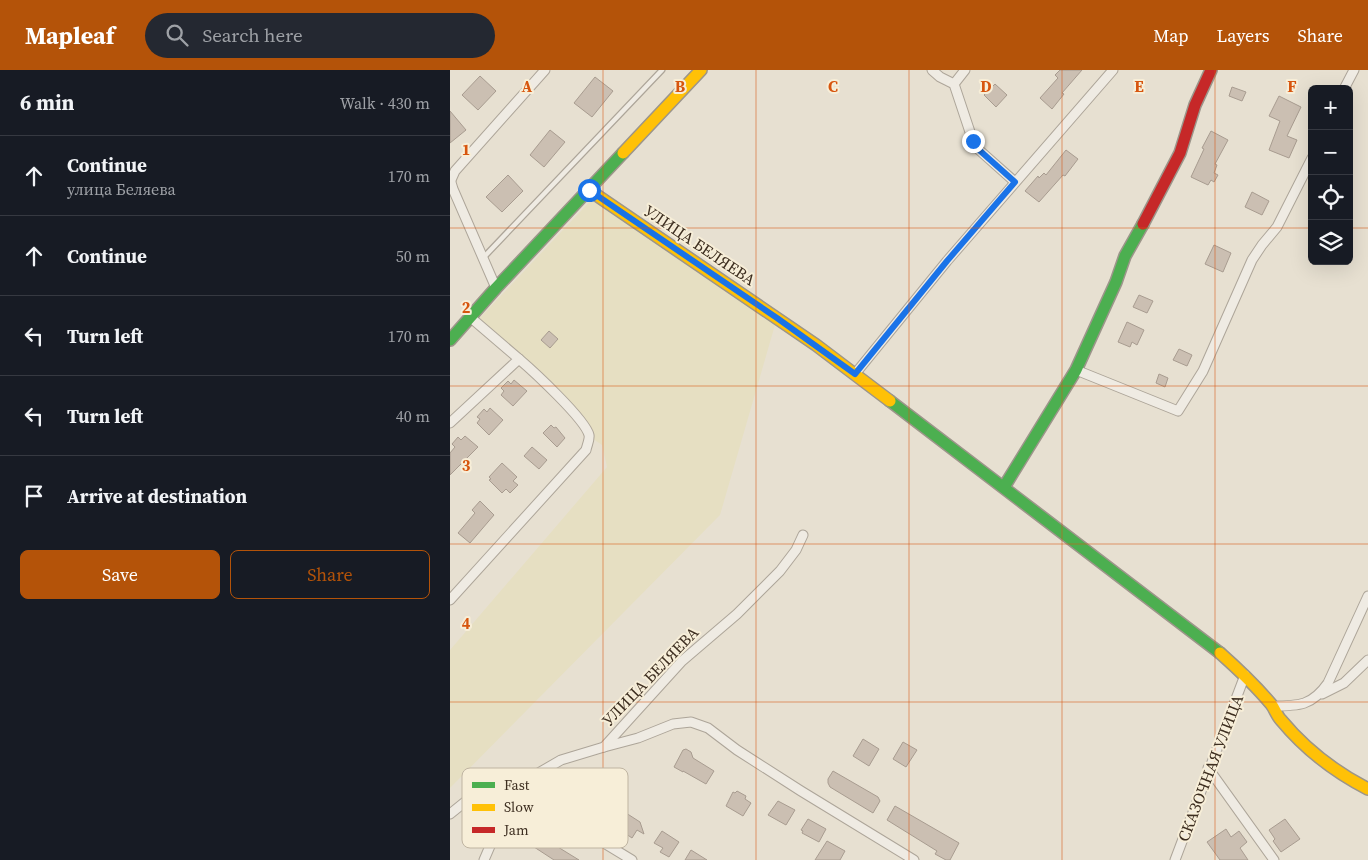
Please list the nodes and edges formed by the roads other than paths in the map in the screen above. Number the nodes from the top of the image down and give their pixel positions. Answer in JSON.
{"nodes":[{"id":1,"x":545,"y":70,"type":"edge"},
{"id":2,"x":662,"y":70,"type":"edge"},
{"id":3,"x":701,"y":70,"type":"edge"},
{"id":4,"x":932,"y":70,"type":"edge"},
{"id":5,"x":965,"y":70,"type":"edge"},
{"id":6,"x":1113,"y":70,"type":"edge"},
{"id":7,"x":1211,"y":70,"type":"edge"},
{"id":8,"x":1354,"y":70,"type":"edge"},
{"id":9,"x":954,"y":84,"type":"junction"},
{"id":10,"x":1346,"y":85,"type":"edge"},
{"id":11,"x":1308,"y":166,"type":"edge"},
{"id":12,"x":450,"y":179,"type":"edge"},
{"id":13,"x":1015,"y":182,"type":"junction"},
{"id":14,"x":589,"y":190,"type":"junction"},
{"id":15,"x":483,"y":258,"type":"junction"},
{"id":16,"x":496,"y":288,"type":"junction"},
{"id":17,"x":470,"y":317,"type":"junction"},
{"id":18,"x":450,"y":340,"type":"edge"},
{"id":19,"x":519,"y":359,"type":"junction"},
{"id":20,"x":1076,"y":370,"type":"junction"},
{"id":21,"x":855,"y":374,"type":"junction"},
{"id":22,"x":450,"y":424,"type":"edge"},
{"id":23,"x":1004,"y":487,"type":"junction"},
{"id":24,"x":803,"y":535,"type":"dead end"},
{"id":25,"x":1368,"y":596,"type":"edge"},
{"id":26,"x":450,"y":600,"type":"edge"},
{"id":27,"x":1368,"y":660,"type":"edge"},
{"id":28,"x":1245,"y":675,"type":"junction"},
{"id":29,"x":1320,"y":695,"type":"junction"},
{"id":30,"x":1272,"y":706,"type":"junction"},
{"id":31,"x":604,"y":747,"type":"junction"},
{"id":32,"x":549,"y":768,"type":"edge"},
{"id":33,"x":1208,"y":768,"type":"junction"},
{"id":34,"x":1368,"y":789,"type":"edge"},
{"id":35,"x":462,"y":804,"type":"edge"},
{"id":36,"x":450,"y":814,"type":"edge"},
{"id":37,"x":489,"y":848,"type":"edge"},
{"id":38,"x":612,"y":848,"type":"edge"},
{"id":39,"x":484,"y":860,"type":"edge"},
{"id":40,"x":632,"y":860,"type":"edge"},
{"id":41,"x":914,"y":860,"type":"edge"},
{"id":42,"x":1175,"y":860,"type":"edge"},
{"id":43,"x":1274,"y":860,"type":"edge"}],
"edges":[{"from":1,"to":12,"type":"street"},
{"from":2,"to":15,"type":"lane"},
{"from":3,"to":14,"type":"street"},
{"from":4,"to":9,"type":"street"},
{"from":5,"to":9,"type":"street"},
{"from":6,"to":13,"type":"street"},
{"from":7,"to":20,"type":"street"},
{"from":8,"to":10,"type":"street"},
{"from":9,"to":13,"type":"street"},
{"from":11,"to":20,"type":"street"},
{"from":12,"to":15,"type":"street"},
{"from":13,"to":21,"type":"street"},
{"from":14,"to":16,"type":"street"},
{"from":14,"to":21,"type":"street","name":"УЛИЦА БЕЛЯЕВА"},
{"from":15,"to":16,"type":"street"},
{"from":16,"to":17,"type":"street"},
{"from":17,"to":18,"type":"street"},
{"from":17,"to":19,"type":"street"},
{"from":19,"to":22,"type":"street"},
{"from":19,"to":26,"type":"street"},
{"from":20,"to":23,"type":"street"},
{"from":21,"to":23,"type":"street","name":"УЛИЦА БЕЛЯЕВА"},
{"from":23,"to":28,"type":"street","name":"УЛИЦА БЕЛЯЕВА"},
{"from":24,"to":31,"type":"street","name":"УЛИЦА БЕЛЯЕВА"},
{"from":25,"to":29,"type":"street"},
{"from":27,"to":29,"type":"street"},
{"from":28,"to":30,"type":"street","name":"УЛИЦА БЕЛЯЕВА"},
{"from":28,"to":33,"type":"street","name":"СКАЗОЧНАЯ УЛИЦА"},
{"from":29,"to":30,"type":"street"},
{"from":30,"to":34,"type":"street","name":"УЛИЦА БЕЛЯЕВА"},
{"from":31,"to":32,"type":"street","name":"УЛИЦА БЕЛЯЕВА"},
{"from":31,"to":41,"type":"street"},
{"from":33,"to":42,"type":"street","name":"СКАЗОЧНАЯ УЛИЦА"},
{"from":33,"to":43,"type":"street"},
{"from":35,"to":36,"type":"street"},
{"from":37,"to":39,"type":"street","name":"УЛИЦА БЕЛЯЕВА"},
{"from":38,"to":40,"type":"street"}]}
